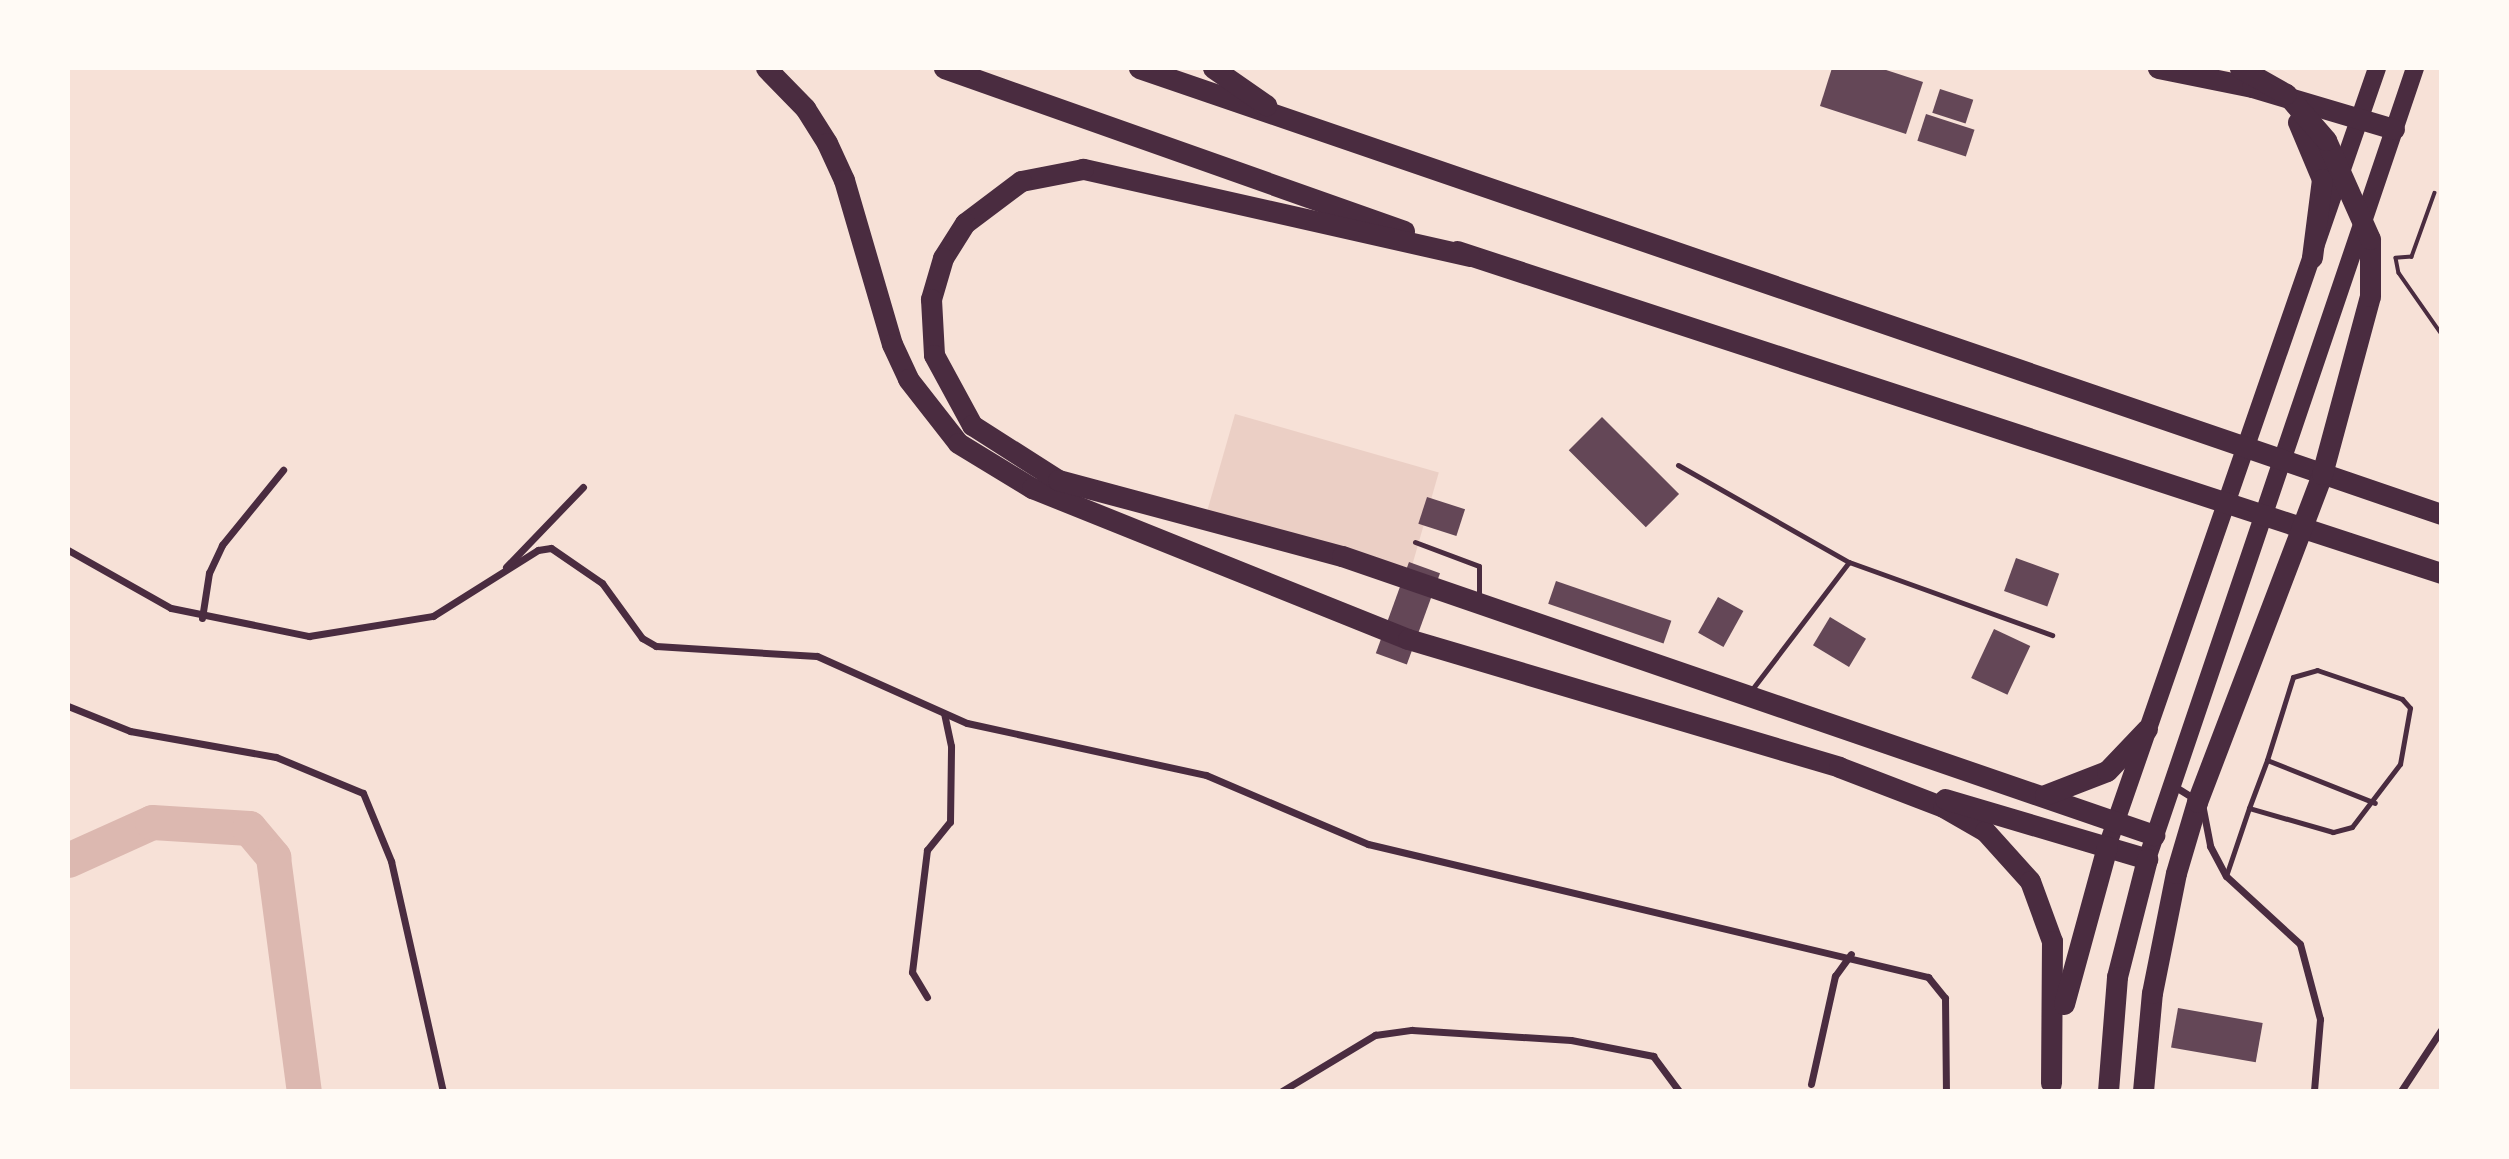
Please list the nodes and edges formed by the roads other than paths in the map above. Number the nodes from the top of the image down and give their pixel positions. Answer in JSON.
{"nodes":[{"id":1,"x":766,"y":68,"type":"edge"},
{"id":2,"x":944,"y":68,"type":"edge"},
{"id":3,"x":1139,"y":68,"type":"edge"},
{"id":4,"x":1213,"y":68,"type":"edge"},
{"id":5,"x":2158,"y":68,"type":"edge"},
{"id":6,"x":2240,"y":68,"type":"edge"},
{"id":7,"x":2377,"y":68,"type":"edge"},
{"id":8,"x":2415,"y":68,"type":"edge"},
{"id":9,"x":2252,"y":87,"type":"junction"},
{"id":10,"x":2360,"y":119,"type":"junction"},
{"id":11,"x":1289,"y":121,"type":"junction"},
{"id":12,"x":2394,"y":129,"type":"junction"},
{"id":13,"x":1470,"y":256,"type":"junction"},
{"id":14,"x":2312,"y":257,"type":"junction"},
{"id":15,"x":1678,"y":465,"type":"dead end"},
{"id":16,"x":283,"y":470,"type":"dead end"},
{"id":17,"x":583,"y":487,"type":"dead end"},
{"id":18,"x":2441,"y":514,"type":"edge"},
{"id":19,"x":1415,"y":542,"type":"dead end"},
{"id":20,"x":68,"y":550,"type":"edge"},
{"id":21,"x":1849,"y":562,"type":"junction"},
{"id":22,"x":501,"y":573,"type":"junction"},
{"id":23,"x":2441,"y":573,"type":"edge"},
{"id":24,"x":1478,"y":602,"type":"junction"},
{"id":25,"x":202,"y":618,"type":"junction"},
{"id":26,"x":2052,"y":635,"type":"dead end"},
{"id":27,"x":1748,"y":694,"type":"junction"},
{"id":28,"x":68,"y":706,"type":"edge"},
{"id":29,"x":944,"y":714,"type":"junction"},
{"id":30,"x":2147,"y":729,"type":"junction"},
{"id":31,"x":2267,"y":760,"type":"junction"},
{"id":32,"x":1839,"y":767,"type":"junction"},
{"id":33,"x":2170,"y":784,"type":"junction"},
{"id":34,"x":2045,"y":795,"type":"junction"},
{"id":35,"x":2375,"y":803,"type":"junction"},
{"id":36,"x":2249,"y":808,"type":"junction"},
{"id":37,"x":2115,"y":821,"type":"junction"},
{"id":38,"x":2154,"y":835,"type":"junction"},
{"id":39,"x":2106,"y":848,"type":"junction"},
{"id":40,"x":2147,"y":859,"type":"junction"},
{"id":41,"x":2226,"y":876,"type":"junction"},
{"id":42,"x":1851,"y":954,"type":"junction"},
{"id":43,"x":927,"y":997,"type":"dead end"},
{"id":44,"x":2441,"y":1030,"type":"edge"},
{"id":45,"x":1811,"y":1084,"type":"dead end"},
{"id":46,"x":2051,"y":1087,"type":"edge"},
{"id":47,"x":443,"y":1091,"type":"edge"},
{"id":48,"x":1282,"y":1091,"type":"edge"},
{"id":49,"x":1679,"y":1091,"type":"edge"},
{"id":50,"x":1946,"y":1091,"type":"edge"},
{"id":51,"x":2108,"y":1091,"type":"edge"},
{"id":52,"x":2143,"y":1091,"type":"edge"},
{"id":53,"x":2314,"y":1091,"type":"edge"},
{"id":54,"x":2401,"y":1091,"type":"edge"}],
"edges":[{"from":1,"to":32,"type":"highway"},
{"from":2,"to":13,"type":"highway"},
{"from":3,"to":11,"type":"highway"},
{"from":4,"to":11,"type":"highway"},
{"from":5,"to":9,"type":"highway"},
{"from":6,"to":52,"type":"highway"},
{"from":7,"to":10,"type":"main road"},
{"from":8,"to":12,"type":"main road"},
{"from":9,"to":10,"type":"highway"},
{"from":9,"to":14,"type":"highway"},
{"from":10,"to":12,"type":"highway"},
{"from":10,"to":14,"type":"main road"},
{"from":11,"to":18,"type":"highway"},
{"from":12,"to":33,"type":"main road"},
{"from":13,"to":23,"type":"highway"},
{"from":13,"to":24,"type":"highway"},
{"from":14,"to":30,"type":"main road"},
{"from":15,"to":21,"type":"lane"},
{"from":16,"to":25,"type":"street"},
{"from":17,"to":22,"type":"street"},
{"from":19,"to":24,"type":"lane"},
{"from":20,"to":25,"type":"street"},
{"from":21,"to":26,"type":"lane"},
{"from":21,"to":27,"type":"lane"},
{"from":22,"to":25,"type":"street"},
{"from":22,"to":29,"type":"street"},
{"from":24,"to":27,"type":"highway"},
{"from":27,"to":34,"type":"highway"},
{"from":28,"to":47,"type":"street"},
{"from":29,"to":42,"type":"street"},
{"from":29,"to":43,"type":"street"},
{"from":30,"to":34,"type":"highway"},
{"from":30,"to":37,"type":"main road"},
{"from":31,"to":35,"type":"lane"},
{"from":31,"to":35,"type":"lane"},
{"from":31,"to":36,"type":"lane"},
{"from":32,"to":39,"type":"highway"},
{"from":32,"to":46,"type":"highway"},
{"from":33,"to":38,"type":"main road"},
{"from":33,"to":41,"type":"street"},
{"from":34,"to":37,"type":"highway"},
{"from":35,"to":36,"type":"lane"},
{"from":36,"to":41,"type":"lane"},
{"from":37,"to":38,"type":"highway"},
{"from":37,"to":39,"type":"main road"},
{"from":38,"to":40,"type":"main road"},
{"from":39,"to":40,"type":"highway"},
{"from":39,"to":46,"type":"highway"},
{"from":40,"to":51,"type":"highway"},
{"from":41,"to":53,"type":"street"},
{"from":42,"to":45,"type":"street"},
{"from":42,"to":50,"type":"street"},
{"from":44,"to":54,"type":"street"},
{"from":48,"to":49,"type":"street"}]}
